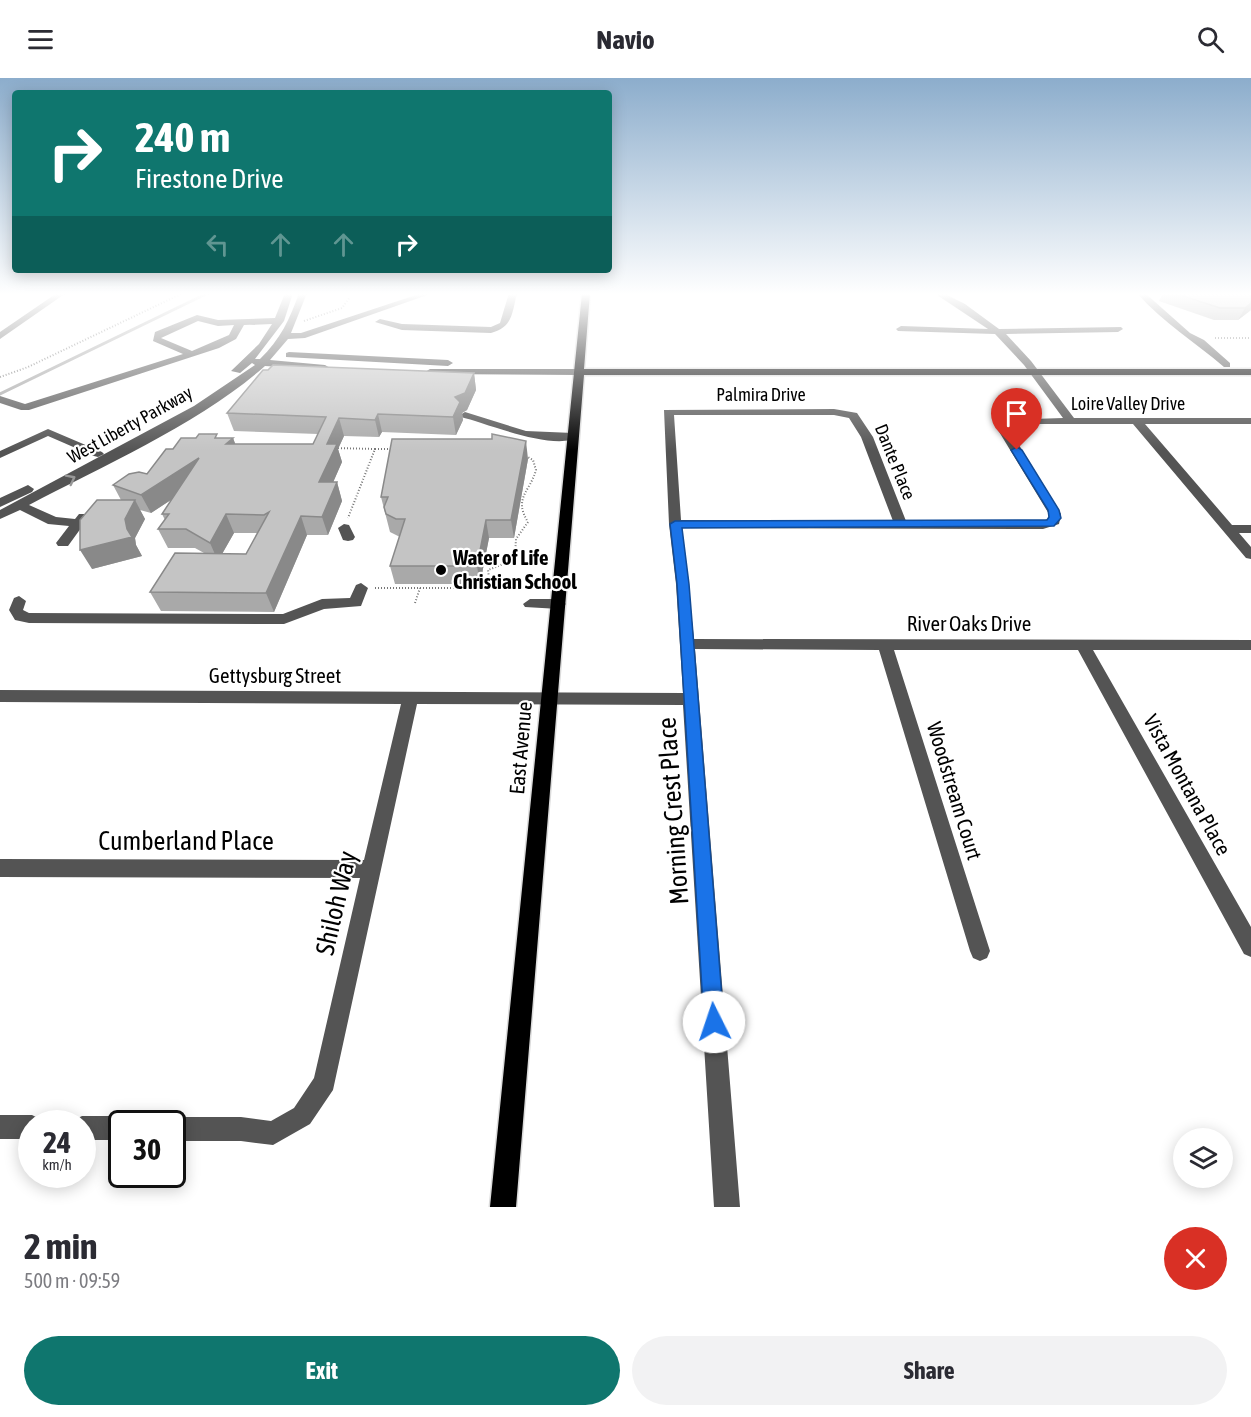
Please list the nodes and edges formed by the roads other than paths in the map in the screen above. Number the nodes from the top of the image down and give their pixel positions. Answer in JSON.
{"nodes":[{"id":1,"x":172,"y":346,"type":"edge"},
{"id":2,"x":212,"y":346,"type":"edge"},
{"id":3,"x":266,"y":346,"type":"edge"},
{"id":4,"x":274,"y":346,"type":"edge"},
{"id":5,"x":582,"y":346,"type":"edge"},
{"id":6,"x":1013,"y":346,"type":"edge"},
{"id":7,"x":1210,"y":346,"type":"edge"},
{"id":8,"x":192,"y":354,"type":"junction"},
{"id":9,"x":259,"y":358,"type":"junction"},
{"id":10,"x":1227,"y":365,"type":"junction"},
{"id":11,"x":1251,"y":365,"type":"edge"},
{"id":12,"x":1032,"y":368,"type":"junction"},
{"id":13,"x":580,"y":369,"type":"junction"},
{"id":14,"x":1251,"y":372,"type":"edge"},
{"id":15,"x":4,"y":400,"type":"edge"},
{"id":16,"x":668,"y":412,"type":"joint"},
{"id":17,"x":465,"y":415,"type":"dead end"},
{"id":18,"x":853,"y":415,"type":"joint"},
{"id":19,"x":1071,"y":421,"type":"junction"},
{"id":20,"x":1136,"y":421,"type":"junction"},
{"id":21,"x":1251,"y":421,"type":"edge"},
{"id":22,"x":573,"y":436,"type":"junction"},
{"id":23,"x":98,"y":454,"type":"junction"},
{"id":24,"x":0,"y":455,"type":"edge"},
{"id":25,"x":0,"y":503,"type":"edge"},
{"id":26,"x":20,"y":505,"type":"junction"},
{"id":27,"x":0,"y":515,"type":"edge"},
{"id":28,"x":675,"y":524,"type":"junction"},
{"id":29,"x":901,"y":525,"type":"junction"},
{"id":30,"x":1229,"y":529,"type":"junction"},
{"id":31,"x":1251,"y":529,"type":"edge"},
{"id":32,"x":63,"y":543,"type":"dead end"},
{"id":33,"x":1251,"y":555,"type":"edge"},
{"id":34,"x":361,"y":588,"type":"road end"},
{"id":35,"x":19,"y":601,"type":"dead end"},
{"id":36,"x":530,"y":604,"type":"dead end"},
{"id":37,"x":559,"y":604,"type":"junction"},
{"id":38,"x":687,"y":644,"type":"junction"},
{"id":39,"x":885,"y":644,"type":"junction"},
{"id":40,"x":1083,"y":645,"type":"junction"},
{"id":41,"x":1251,"y":645,"type":"edge"},
{"id":42,"x":0,"y":696,"type":"edge"},
{"id":43,"x":411,"y":697,"type":"junction"},
{"id":44,"x":549,"y":698,"type":"junction"},
{"id":45,"x":691,"y":699,"type":"junction"},
{"id":46,"x":0,"y":868,"type":"edge"},
{"id":47,"x":372,"y":869,"type":"junction"},
{"id":48,"x":1251,"y":948,"type":"edge"},
{"id":49,"x":980,"y":951,"type":"dead end"},
{"id":50,"x":0,"y":1127,"type":"edge"},
{"id":51,"x":18,"y":1127,"type":"edge"},
{"id":52,"x":186,"y":1128,"type":"edge"},
{"id":53,"x":503,"y":1207,"type":"edge"},
{"id":54,"x":727,"y":1207,"type":"edge"}],
"edges":[{"from":1,"to":8,"type":"street"},
{"from":2,"to":8,"type":"street"},
{"from":3,"to":9,"type":"street","name":"West Liberty Parkway"},
{"from":4,"to":9,"type":"street","name":"West Liberty Parkway"},
{"from":5,"to":13,"type":"main road","name":"East Avenue"},
{"from":6,"to":12,"type":"street"},
{"from":7,"to":10,"type":"street"},
{"from":8,"to":15,"type":"street"},
{"from":9,"to":13,"type":"street"},
{"from":9,"to":23,"type":"street","name":"West Liberty Parkway"},
{"from":26,"to":9,"type":"street","name":"West Liberty Parkway","one_way":true},
{"from":10,"to":11,"type":"main road"},
{"from":10,"to":12,"type":"main road"},
{"from":12,"to":13,"type":"main road"},
{"from":12,"to":14,"type":"main road"},
{"from":12,"to":19,"type":"street"},
{"from":13,"to":22,"type":"main road","name":"East Avenue"},
{"from":16,"to":18,"type":"street","name":"Palmira Drive"},
{"from":16,"to":28,"type":"street","name":"Morning Crest Place"},
{"from":17,"to":22,"type":"street"},
{"from":18,"to":29,"type":"street","name":"Dante Place"},
{"from":19,"to":20,"type":"street","name":"Loire Valley Drive"},
{"from":19,"to":29,"type":"street","name":"Loire Valley Drive"},
{"from":20,"to":21,"type":"street","name":"Loire Valley Drive"},
{"from":20,"to":30,"type":"street"},
{"from":22,"to":37,"type":"main road","name":"East Avenue"},
{"from":23,"to":24,"type":"street"},
{"from":23,"to":25,"type":"street","name":"West Liberty Parkway"},
{"from":26,"to":27,"type":"street","name":"West Liberty Parkway"},
{"from":26,"to":32,"type":"street"},
{"from":28,"to":29,"type":"street"},
{"from":28,"to":38,"type":"street","name":"Morning Crest Place"},
{"from":30,"to":31,"type":"street"},
{"from":30,"to":33,"type":"street"},
{"from":34,"to":35,"type":"street"},
{"from":36,"to":37,"type":"street"},
{"from":37,"to":44,"type":"main road","name":"East Avenue"},
{"from":38,"to":39,"type":"street","name":"River Oaks Drive"},
{"from":38,"to":45,"type":"street","name":"Morning Crest Place"},
{"from":39,"to":40,"type":"street","name":"River Oaks Drive"},
{"from":39,"to":49,"type":"street","name":"Woodstream Court"},
{"from":40,"to":41,"type":"street","name":"River Oaks Drive"},
{"from":40,"to":48,"type":"street","name":"Vista Montana Place"},
{"from":42,"to":43,"type":"street","name":"Gettysburg Street"},
{"from":43,"to":44,"type":"street","name":"Gettysburg Street"},
{"from":43,"to":47,"type":"street","name":"Shiloh Way"},
{"from":44,"to":45,"type":"street","name":"Gettysburg Street"},
{"from":44,"to":53,"type":"main road","name":"East Avenue"},
{"from":45,"to":54,"type":"street","name":"Morning Crest Place"},
{"from":46,"to":47,"type":"street","name":"Cumberland Place"},
{"from":47,"to":52,"type":"street","name":"Shiloh Way"},
{"from":50,"to":51,"type":"street"}]}
